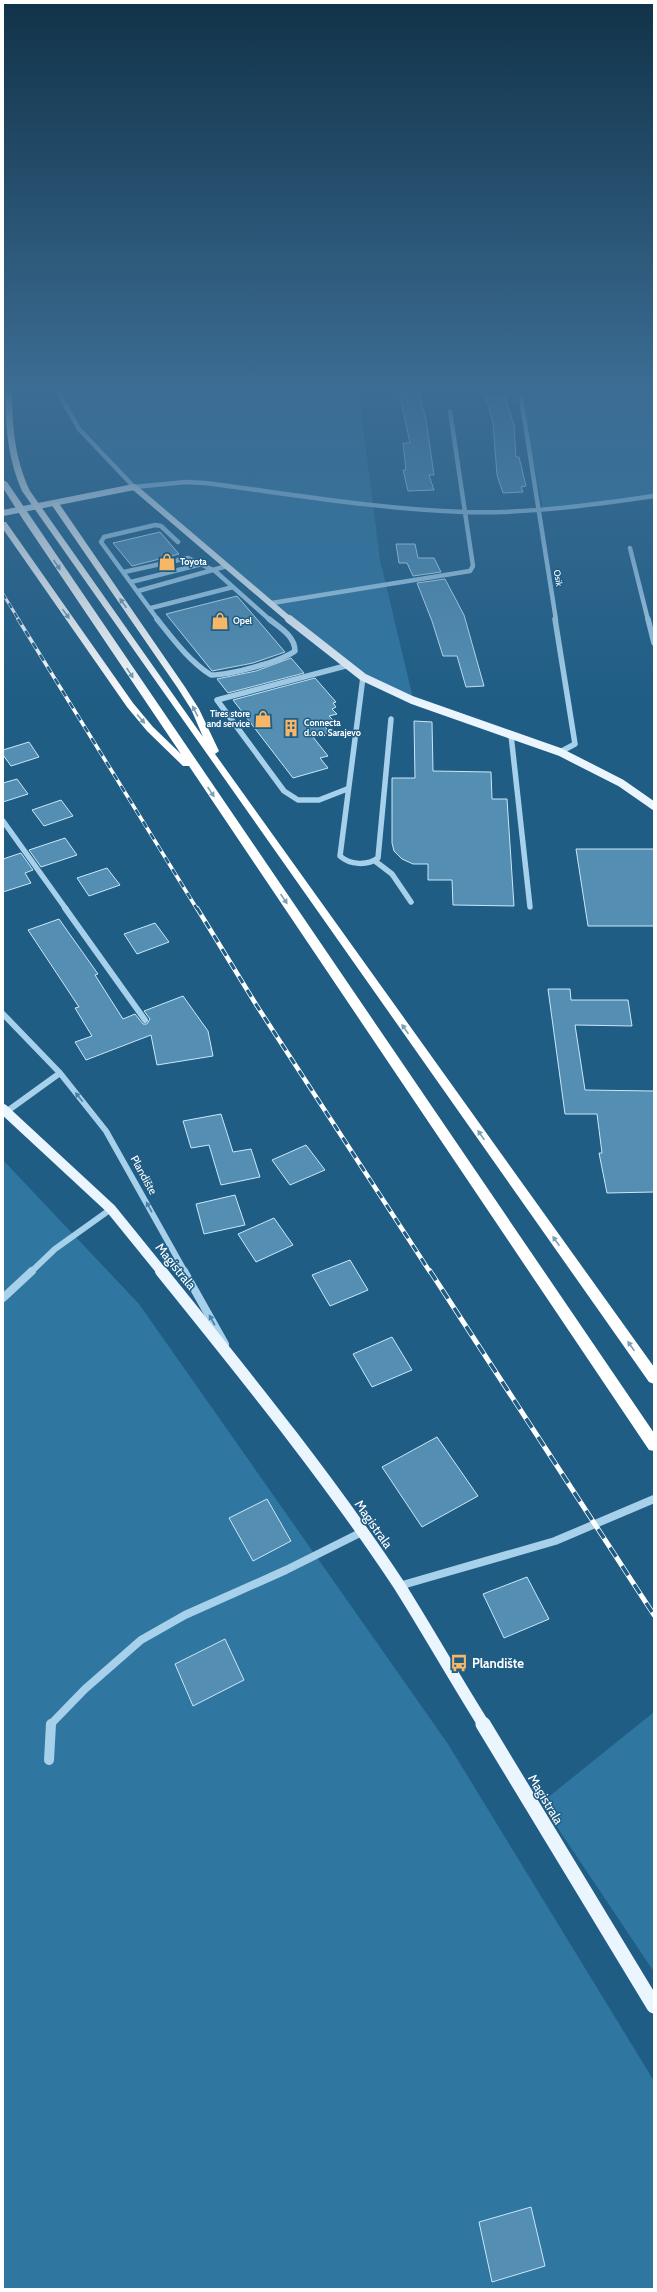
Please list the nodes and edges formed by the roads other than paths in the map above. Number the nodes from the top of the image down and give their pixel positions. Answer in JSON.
{"nodes":[{"id":1,"x":10,"y":494,"type":"edge"},
{"id":2,"x":28,"y":494,"type":"edge"},
{"id":3,"x":102,"y":494,"type":"edge"},
{"id":4,"x":142,"y":494,"type":"edge"},
{"id":5,"x":280,"y":494,"type":"edge"},
{"id":6,"x":462,"y":494,"type":"edge"},
{"id":7,"x":536,"y":494,"type":"edge"},
{"id":8,"x":654,"y":496,"type":"edge"},
{"id":9,"x":55,"y":504,"type":"junction"},
{"id":10,"x":538,"y":509,"type":"junction"},
{"id":11,"x":465,"y":512,"type":"junction"},
{"id":12,"x":3,"y":513,"type":"edge"},
{"id":13,"x":3,"y":524,"type":"edge"},
{"id":14,"x":178,"y":542,"type":"dead end"},
{"id":15,"x":630,"y":548,"type":"dead end"},
{"id":16,"x":202,"y":564,"type":"junction"},
{"id":17,"x":227,"y":566,"type":"junction"},
{"id":18,"x":215,"y":571,"type":"junction"},
{"id":19,"x":124,"y":572,"type":"junction"},
{"id":20,"x":131,"y":582,"type":"junction"},
{"id":21,"x":233,"y":587,"type":"junction"},
{"id":22,"x":138,"y":591,"type":"junction"},
{"id":23,"x":272,"y":603,"type":"junction"},
{"id":24,"x":151,"y":608,"type":"junction"},
{"id":25,"x":654,"y":643,"type":"edge"},
{"id":26,"x":349,"y":665,"type":"junction"},
{"id":27,"x":363,"y":677,"type":"junction"},
{"id":28,"x":391,"y":719,"type":"dead end"},
{"id":29,"x":511,"y":735,"type":"junction"},
{"id":30,"x":560,"y":752,"type":"junction"},
{"id":31,"x":222,"y":772,"type":"junction"},
{"id":32,"x":202,"y":779,"type":"junction"},
{"id":33,"x":347,"y":789,"type":"junction"},
{"id":34,"x":654,"y":806,"type":"edge"},
{"id":35,"x":3,"y":821,"type":"edge"},
{"id":36,"x":375,"y":861,"type":"junction"},
{"id":37,"x":411,"y":902,"type":"dead end"},
{"id":38,"x":530,"y":908,"type":"dead end"},
{"id":39,"x":3,"y":1014,"type":"edge"},
{"id":40,"x":145,"y":1020,"type":"dead end"},
{"id":41,"x":60,"y":1073,"type":"junction"},
{"id":42,"x":4,"y":1111,"type":"edge"},
{"id":43,"x":111,"y":1208,"type":"junction"},
{"id":44,"x":3,"y":1298,"type":"edge"},
{"id":45,"x":238,"y":1366,"type":"junction"},
{"id":46,"x":654,"y":1378,"type":"edge"},
{"id":47,"x":654,"y":1445,"type":"edge"},
{"id":48,"x":654,"y":1499,"type":"edge"},
{"id":49,"x":362,"y":1532,"type":"junction"},
{"id":50,"x":399,"y":1586,"type":"junction"},
{"id":51,"x":49,"y":1760,"type":"dead end"},
{"id":52,"x":654,"y":2006,"type":"edge"}],
"edges":[{"from":1,"to":32,"type":"highway","one_way":true},
{"from":2,"to":31,"type":"highway"},
{"from":3,"to":9,"type":"main road"},
{"from":4,"to":17,"type":"main road"},
{"from":5,"to":11,"type":"street"},
{"from":6,"to":11,"type":"street"},
{"from":7,"to":10,"type":"street","name":"Osik"},
{"from":8,"to":10,"type":"street"},
{"from":9,"to":12,"type":"main road"},
{"from":31,"to":9,"type":"highway","one_way":true},
{"from":10,"to":11,"type":"street"},
{"from":10,"to":30,"type":"street","name":"Osik"},
{"from":11,"to":23,"type":"street"},
{"from":13,"to":32,"type":"highway","one_way":true},
{"from":14,"to":19,"type":"street"},
{"from":15,"to":25,"type":"street"},
{"from":16,"to":18,"type":"street"},
{"from":16,"to":19,"type":"street"},
{"from":16,"to":20,"type":"street"},
{"from":17,"to":18,"type":"street"},
{"from":17,"to":23,"type":"main road"},
{"from":18,"to":21,"type":"street"},
{"from":18,"to":22,"type":"street"},
{"from":19,"to":20,"type":"street"},
{"from":20,"to":22,"type":"street"},
{"from":21,"to":24,"type":"street"},
{"from":21,"to":24,"type":"street"},
{"from":22,"to":24,"type":"street"},
{"from":23,"to":26,"type":"main road"},
{"from":26,"to":27,"type":"main road"},
{"from":26,"to":33,"type":"street"},
{"from":27,"to":29,"type":"main road"},
{"from":27,"to":33,"type":"street"},
{"from":28,"to":36,"type":"street"},
{"from":29,"to":30,"type":"main road"},
{"from":29,"to":38,"type":"street"},
{"from":30,"to":34,"type":"main road"},
{"from":46,"to":31,"type":"highway","one_way":true},
{"from":32,"to":47,"type":"highway","one_way":true},
{"from":33,"to":36,"type":"street"},
{"from":35,"to":40,"type":"street"},
{"from":36,"to":37,"type":"street"},
{"from":39,"to":41,"type":"street","name":"Plandište"},
{"from":41,"to":42,"type":"street"},
{"from":45,"to":41,"type":"street","name":"Plandište","one_way":true},
{"from":42,"to":43,"type":"main road","name":"Magistrala"},
{"from":43,"to":44,"type":"street"},
{"from":43,"to":45,"type":"main road","name":"Magistrala"},
{"from":45,"to":49,"type":"main road","name":"Magistrala"},
{"from":48,"to":50,"type":"street"},
{"from":49,"to":50,"type":"main road","name":"Magistrala"},
{"from":49,"to":51,"type":"street"},
{"from":50,"to":52,"type":"main road","name":"Magistrala"}]}
